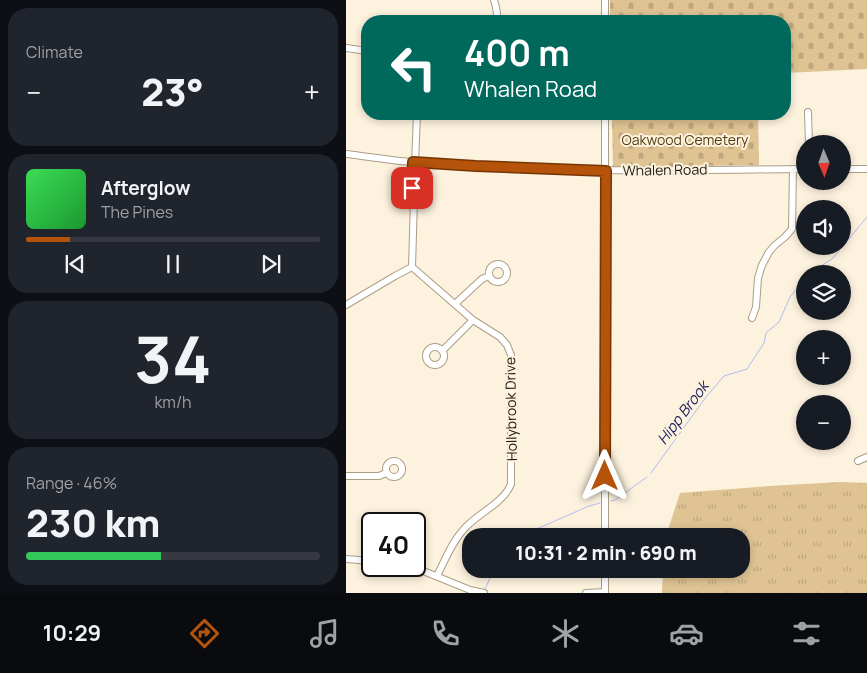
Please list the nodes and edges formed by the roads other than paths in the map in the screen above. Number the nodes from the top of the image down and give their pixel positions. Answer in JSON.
{"nodes":[{"id":1,"x":494,"y":0,"type":"edge"},
{"id":2,"x":604,"y":0,"type":"edge"},
{"id":3,"x":497,"y":15,"type":"edge"},
{"id":4,"x":605,"y":15,"type":"edge"},
{"id":5,"x":346,"y":48,"type":"edge"},
{"id":6,"x":361,"y":50,"type":"edge"},
{"id":7,"x":808,"y":112,"type":"dead end"},
{"id":8,"x":417,"y":120,"type":"edge"},
{"id":9,"x":605,"y":120,"type":"edge"},
{"id":10,"x":809,"y":135,"type":"edge"},
{"id":11,"x":346,"y":154,"type":"edge"},
{"id":12,"x":416,"y":163,"type":"junction"},
{"id":13,"x":793,"y":169,"type":"joint"},
{"id":14,"x":851,"y":169,"type":"edge"},
{"id":15,"x":867,"y":169,"type":"edge"},
{"id":16,"x":606,"y":171,"type":"junction"},
{"id":17,"x":412,"y":267,"type":"junction"},
{"id":18,"x":489,"y":276,"type":"dead end"},
{"id":19,"x":455,"y":304,"type":"junction"},
{"id":20,"x":346,"y":305,"type":"edge"},
{"id":21,"x":752,"y":318,"type":"dead end"},
{"id":22,"x":473,"y":320,"type":"junction"},
{"id":23,"x":442,"y":351,"type":"dead end"},
{"id":24,"x":867,"y":457,"type":"edge"},
{"id":25,"x":858,"y":461,"type":"dead end"},
{"id":26,"x":386,"y":474,"type":"dead end"},
{"id":27,"x":346,"y":476,"type":"edge"},
{"id":28,"x":605,"y":528,"type":"edge"},
{"id":29,"x":346,"y":560,"type":"edge"},
{"id":30,"x":361,"y":561,"type":"edge"},
{"id":31,"x":426,"y":572,"type":"edge"},
{"id":32,"x":437,"y":576,"type":"junction"},
{"id":33,"x":605,"y":578,"type":"edge"},
{"id":34,"x":484,"y":593,"type":"edge"},
{"id":35,"x":586,"y":593,"type":"edge"},
{"id":36,"x":605,"y":593,"type":"edge"}],
"edges":[{"from":1,"to":3,"type":"street"},
{"from":2,"to":4,"type":"street"},
{"from":5,"to":6,"type":"street"},
{"from":7,"to":10,"type":"street"},
{"from":8,"to":12,"type":"street"},
{"from":9,"to":16,"type":"street"},
{"from":11,"to":12,"type":"street","name":"Whalen Road"},
{"from":12,"to":16,"type":"street","name":"Whalen Road"},
{"from":12,"to":17,"type":"street"},
{"from":13,"to":16,"type":"street","name":"Whalen Road"},
{"from":13,"to":21,"type":"street"},
{"from":14,"to":15,"type":"street"},
{"from":16,"to":28,"type":"street"},
{"from":17,"to":19,"type":"street","name":"Hollybrook Drive"},
{"from":17,"to":20,"type":"street"},
{"from":18,"to":19,"type":"street"},
{"from":19,"to":22,"type":"street","name":"Hollybrook Drive"},
{"from":22,"to":23,"type":"street"},
{"from":22,"to":32,"type":"street","name":"Hollybrook Drive"},
{"from":24,"to":25,"type":"street"},
{"from":26,"to":27,"type":"street"},
{"from":29,"to":30,"type":"street"},
{"from":31,"to":32,"type":"street"},
{"from":32,"to":34,"type":"street"},
{"from":33,"to":36,"type":"street"},
{"from":35,"to":36,"type":"street"}]}
